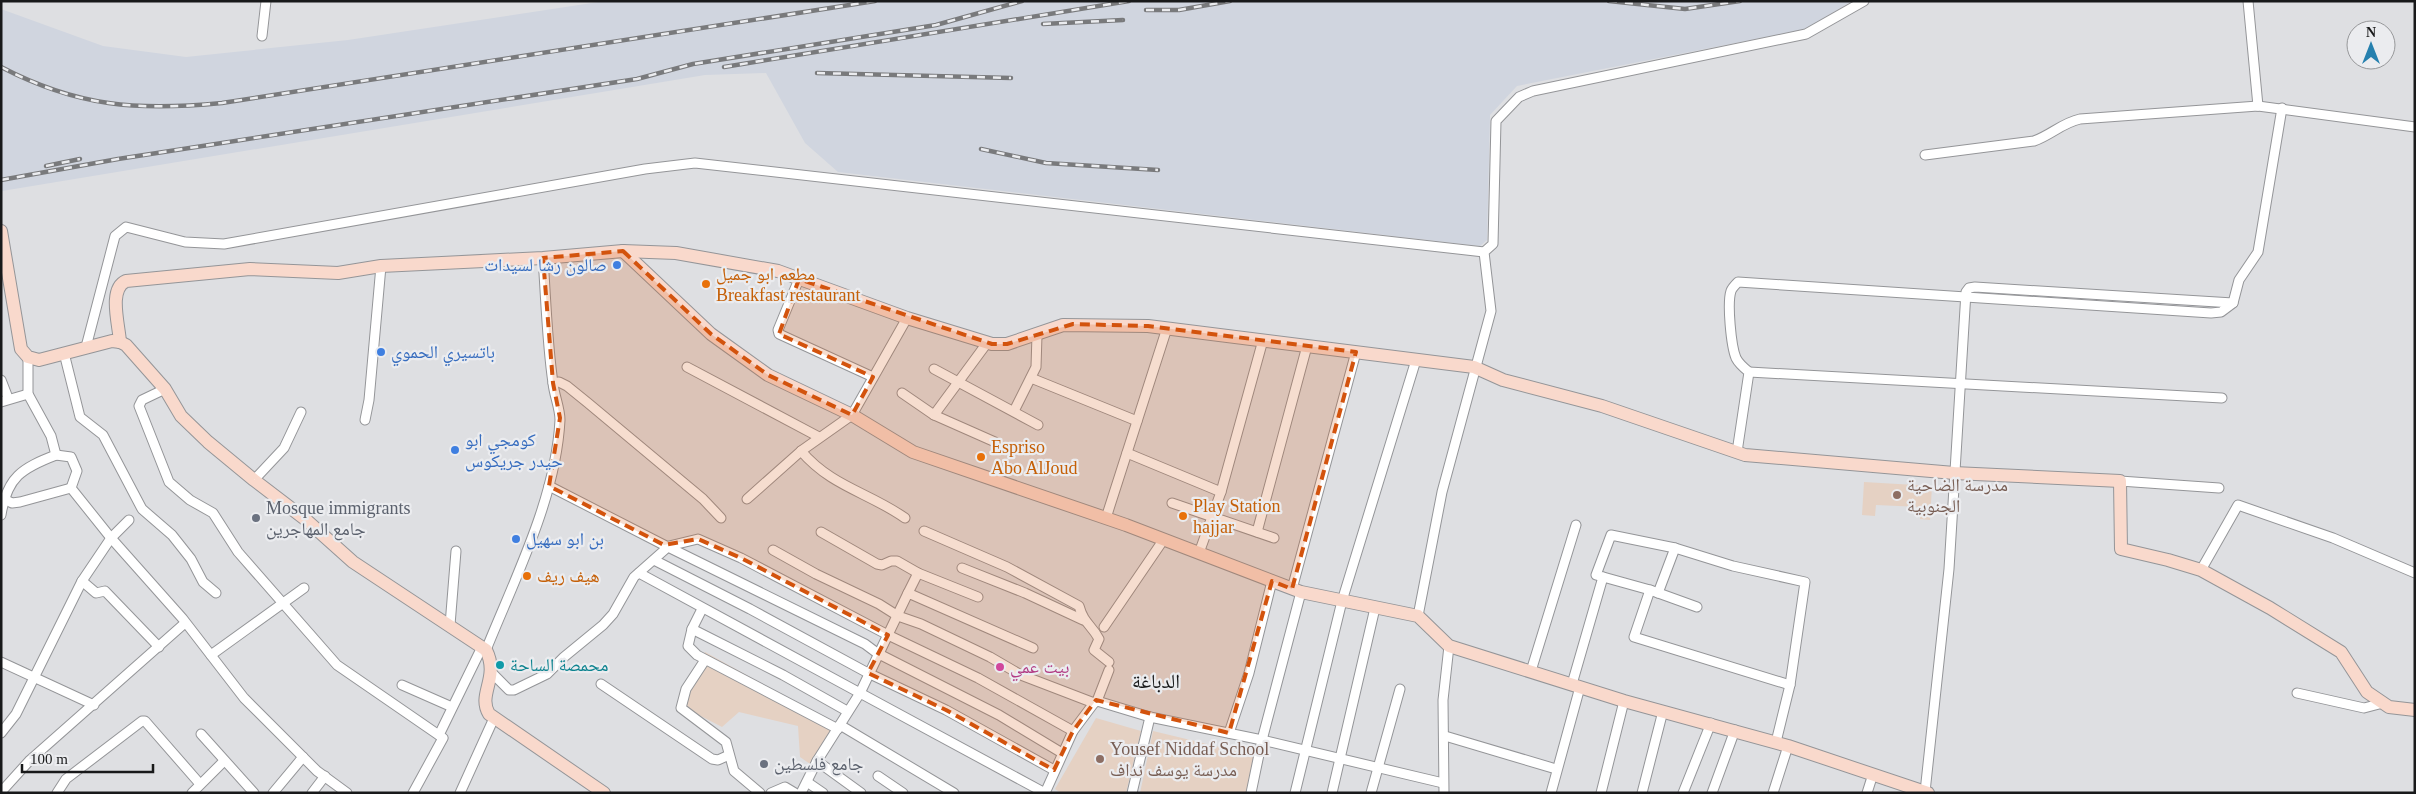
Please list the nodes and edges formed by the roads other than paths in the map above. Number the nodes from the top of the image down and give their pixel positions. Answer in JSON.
{"nodes":[{"id":1,"x":266,"y":1,"type":"edge"},
{"id":2,"x":1864,"y":1,"type":"edge"},
{"id":3,"x":2248,"y":1,"type":"edge"},
{"id":4,"x":262,"y":36,"type":"dead end"},
{"id":5,"x":2258,"y":106,"type":"junction"},
{"id":6,"x":2282,"y":108,"type":"junction"},
{"id":7,"x":2415,"y":127,"type":"edge"},
{"id":8,"x":1925,"y":155,"type":"dead end"},
{"id":9,"x":1,"y":231,"type":"edge"},
{"id":10,"x":623,"y":251,"type":"junction"},
{"id":11,"x":1484,"y":252,"type":"junction"},
{"id":12,"x":543,"y":258,"type":"junction"},
{"id":13,"x":381,"y":266,"type":"junction"},
{"id":14,"x":799,"y":279,"type":"junction"},
{"id":15,"x":1966,"y":297,"type":"junction"},
{"id":16,"x":906,"y":318,"type":"junction"},
{"id":17,"x":1167,"y":328,"type":"junction"},
{"id":18,"x":1037,"y":335,"type":"junction"},
{"id":19,"x":1263,"y":340,"type":"junction"},
{"id":20,"x":120,"y":342,"type":"junction"},
{"id":21,"x":987,"y":343,"type":"junction"},
{"id":22,"x":1307,"y":346,"type":"junction"},
{"id":23,"x":86,"y":347,"type":"junction"},
{"id":24,"x":1356,"y":352,"type":"junction"},
{"id":25,"x":64,"y":353,"type":"junction"},
{"id":26,"x":28,"y":357,"type":"junction"},
{"id":27,"x":1416,"y":360,"type":"junction"},
{"id":28,"x":687,"y":367,"type":"dead end"},
{"id":29,"x":1474,"y":367,"type":"junction"},
{"id":30,"x":934,"y":369,"type":"dead end"},
{"id":31,"x":1749,"y":372,"type":"junction"},
{"id":32,"x":873,"y":377,"type":"junction"},
{"id":33,"x":1031,"y":378,"type":"junction"},
{"id":34,"x":1,"y":380,"type":"edge"},
{"id":35,"x":959,"y":382,"type":"junction"},
{"id":36,"x":553,"y":383,"type":"junction"},
{"id":37,"x":1962,"y":383,"type":"junction"},
{"id":38,"x":165,"y":389,"type":"junction"},
{"id":39,"x":902,"y":393,"type":"dead end"},
{"id":40,"x":28,"y":394,"type":"junction"},
{"id":41,"x":2222,"y":398,"type":"dead end"},
{"id":42,"x":4,"y":400,"type":"edge"},
{"id":43,"x":1014,"y":411,"type":"junction"},
{"id":44,"x":301,"y":412,"type":"dead end"},
{"id":45,"x":852,"y":415,"type":"junction"},
{"id":46,"x":934,"y":415,"type":"junction"},
{"id":47,"x":365,"y":420,"type":"dead end"},
{"id":48,"x":1137,"y":421,"type":"junction"},
{"id":49,"x":1038,"y":425,"type":"dead end"},
{"id":50,"x":819,"y":437,"type":"junction"},
{"id":51,"x":996,"y":442,"type":"dead end"},
{"id":52,"x":802,"y":451,"type":"junction"},
{"id":53,"x":1127,"y":452,"type":"junction"},
{"id":54,"x":1737,"y":452,"type":"junction"},
{"id":55,"x":56,"y":455,"type":"junction"},
{"id":56,"x":1954,"y":473,"type":"junction"},
{"id":57,"x":254,"y":480,"type":"junction"},
{"id":58,"x":2120,"y":481,"type":"junction"},
{"id":59,"x":549,"y":486,"type":"junction"},
{"id":60,"x":71,"y":488,"type":"junction"},
{"id":61,"x":2219,"y":488,"type":"dead end"},
{"id":62,"x":1221,"y":492,"type":"junction"},
{"id":63,"x":4,"y":499,"type":"junction"},
{"id":64,"x":747,"y":499,"type":"dead end"},
{"id":65,"x":1172,"y":504,"type":"dead end"},
{"id":66,"x":1,"y":515,"type":"edge"},
{"id":67,"x":1213,"y":517,"type":"junction"},
{"id":68,"x":720,"y":518,"type":"dead end"},
{"id":69,"x":905,"y":518,"type":"dead end"},
{"id":70,"x":1106,"y":518,"type":"junction"},
{"id":71,"x":129,"y":520,"type":"dead end"},
{"id":72,"x":1576,"y":524,"type":"dead end"},
{"id":73,"x":924,"y":531,"type":"dead end"},
{"id":74,"x":821,"y":532,"type":"dead end"},
{"id":75,"x":1257,"y":532,"type":"junction"},
{"id":76,"x":110,"y":538,"type":"junction"},
{"id":77,"x":1274,"y":538,"type":"dead end"},
{"id":78,"x":1164,"y":540,"type":"junction"},
{"id":79,"x":669,"y":546,"type":"junction"},
{"id":80,"x":1675,"y":548,"type":"junction"},
{"id":81,"x":456,"y":550,"type":"dead end"},
{"id":82,"x":773,"y":550,"type":"dead end"},
{"id":83,"x":1199,"y":553,"type":"junction"},
{"id":84,"x":654,"y":560,"type":"junction"},
{"id":85,"x":962,"y":568,"type":"dead end"},
{"id":86,"x":2201,"y":570,"type":"junction"},
{"id":87,"x":639,"y":573,"type":"junction"},
{"id":88,"x":918,"y":573,"type":"junction"},
{"id":89,"x":2415,"y":573,"type":"edge"},
{"id":90,"x":1603,"y":577,"type":"junction"},
{"id":91,"x":82,"y":581,"type":"junction"},
{"id":92,"x":1272,"y":581,"type":"junction"},
{"id":93,"x":304,"y":588,"type":"dead end"},
{"id":94,"x":1297,"y":590,"type":"junction"},
{"id":95,"x":1654,"y":591,"type":"junction"},
{"id":96,"x":216,"y":593,"type":"dead end"},
{"id":97,"x":908,"y":593,"type":"junction"},
{"id":98,"x":978,"y":597,"type":"dead end"},
{"id":99,"x":1342,"y":601,"type":"junction"},
{"id":100,"x":282,"y":603,"type":"junction"},
{"id":101,"x":1698,"y":607,"type":"dead end"},
{"id":102,"x":1375,"y":608,"type":"junction"},
{"id":103,"x":702,"y":609,"type":"junction"},
{"id":104,"x":898,"y":616,"type":"junction"},
{"id":105,"x":1418,"y":616,"type":"junction"},
{"id":106,"x":1083,"y":620,"type":"junction"},
{"id":107,"x":185,"y":623,"type":"junction"},
{"id":108,"x":450,"y":625,"type":"junction"},
{"id":109,"x":1104,"y":627,"type":"dead end"},
{"id":110,"x":692,"y":629,"type":"junction"},
{"id":111,"x":888,"y":635,"type":"junction"},
{"id":112,"x":1449,"y":646,"type":"junction"},
{"id":113,"x":159,"y":647,"type":"junction"},
{"id":114,"x":1033,"y":648,"type":"dead end"},
{"id":115,"x":484,"y":649,"type":"junction"},
{"id":116,"x":877,"y":653,"type":"junction"},
{"id":117,"x":211,"y":655,"type":"junction"},
{"id":118,"x":705,"y":660,"type":"junction"},
{"id":119,"x":1,"y":662,"type":"edge"},
{"id":120,"x":1531,"y":671,"type":"junction"},
{"id":121,"x":492,"y":673,"type":"junction"},
{"id":122,"x":868,"y":673,"type":"junction"},
{"id":123,"x":35,"y":676,"type":"junction"},
{"id":124,"x":601,"y":684,"type":"dead end"},
{"id":125,"x":402,"y":685,"type":"dead end"},
{"id":126,"x":1576,"y":685,"type":"junction"},
{"id":127,"x":1790,"y":685,"type":"junction"},
{"id":128,"x":1400,"y":688,"type":"dead end"},
{"id":129,"x":860,"y":693,"type":"junction"},
{"id":130,"x":2297,"y":693,"type":"dead end"},
{"id":131,"x":1624,"y":701,"type":"junction"},
{"id":132,"x":1095,"y":702,"type":"junction"},
{"id":133,"x":2383,"y":702,"type":"junction"},
{"id":134,"x":94,"y":705,"type":"junction"},
{"id":135,"x":452,"y":707,"type":"junction"},
{"id":136,"x":2415,"y":710,"type":"edge"},
{"id":137,"x":847,"y":711,"type":"junction"},
{"id":138,"x":1663,"y":711,"type":"junction"},
{"id":139,"x":1150,"y":717,"type":"junction"},
{"id":140,"x":494,"y":718,"type":"junction"},
{"id":141,"x":1711,"y":724,"type":"junction"},
{"id":142,"x":839,"y":727,"type":"junction"},
{"id":143,"x":1734,"y":730,"type":"junction"},
{"id":144,"x":1073,"y":731,"type":"junction"},
{"id":145,"x":1,"y":733,"type":"edge"},
{"id":146,"x":1229,"y":733,"type":"junction"},
{"id":147,"x":201,"y":734,"type":"dead end"},
{"id":148,"x":439,"y":735,"type":"junction"},
{"id":149,"x":1445,"y":736,"type":"junction"},
{"id":150,"x":1262,"y":740,"type":"junction"},
{"id":151,"x":1782,"y":744,"type":"junction"},
{"id":152,"x":1305,"y":750,"type":"junction"},
{"id":153,"x":1062,"y":753,"type":"junction"},
{"id":154,"x":729,"y":755,"type":"junction"},
{"id":155,"x":304,"y":757,"type":"junction"},
{"id":156,"x":1340,"y":758,"type":"junction"},
{"id":157,"x":224,"y":761,"type":"junction"},
{"id":158,"x":817,"y":761,"type":"junction"},
{"id":159,"x":1378,"y":767,"type":"junction"},
{"id":160,"x":1556,"y":769,"type":"junction"},
{"id":161,"x":1054,"y":770,"type":"junction"},
{"id":162,"x":1873,"y":774,"type":"junction"},
{"id":163,"x":325,"y":776,"type":"junction"},
{"id":164,"x":878,"y":776,"type":"dead end"},
{"id":165,"x":807,"y":782,"type":"junction"},
{"id":166,"x":1443,"y":783,"type":"junction"},
{"id":167,"x":200,"y":784,"type":"junction"},
{"id":168,"x":63,"y":791,"type":"edge"},
{"id":169,"x":249,"y":791,"type":"edge"},
{"id":170,"x":1,"y":792,"type":"edge"},
{"id":171,"x":953,"y":792,"type":"edge"},
{"id":172,"x":1926,"y":792,"type":"edge"},
{"id":173,"x":192,"y":793,"type":"edge"},
{"id":174,"x":273,"y":793,"type":"edge"},
{"id":175,"x":312,"y":793,"type":"edge"},
{"id":176,"x":347,"y":793,"type":"edge"},
{"id":177,"x":412,"y":793,"type":"edge"},
{"id":178,"x":460,"y":793,"type":"edge"},
{"id":179,"x":604,"y":793,"type":"edge"},
{"id":180,"x":760,"y":793,"type":"edge"},
{"id":181,"x":770,"y":793,"type":"edge"},
{"id":182,"x":795,"y":793,"type":"edge"},
{"id":183,"x":802,"y":793,"type":"edge"},
{"id":184,"x":823,"y":793,"type":"edge"},
{"id":185,"x":861,"y":793,"type":"edge"},
{"id":186,"x":903,"y":793,"type":"edge"},
{"id":187,"x":1045,"y":793,"type":"edge"},
{"id":188,"x":1132,"y":793,"type":"edge"},
{"id":189,"x":1251,"y":793,"type":"edge"},
{"id":190,"x":1295,"y":793,"type":"edge"},
{"id":191,"x":1332,"y":793,"type":"edge"},
{"id":192,"x":1371,"y":793,"type":"edge"},
{"id":193,"x":1444,"y":793,"type":"edge"},
{"id":194,"x":1551,"y":793,"type":"edge"},
{"id":195,"x":1601,"y":793,"type":"edge"},
{"id":196,"x":1642,"y":793,"type":"edge"},
{"id":197,"x":1683,"y":793,"type":"edge"},
{"id":198,"x":1712,"y":793,"type":"edge"},
{"id":199,"x":1773,"y":793,"type":"edge"},
{"id":200,"x":1868,"y":793,"type":"edge"}],
"edges":[{"from":1,"to":4,"type":"street"},
{"from":2,"to":11,"type":"street"},
{"from":3,"to":5,"type":"street"},
{"from":5,"to":6,"type":"street"},
{"from":5,"to":8,"type":"street"},
{"from":6,"to":7,"type":"street"},
{"from":6,"to":15,"type":"street"},
{"from":9,"to":26,"type":"street"},
{"from":10,"to":12,"type":"street"},
{"from":10,"to":14,"type":"street"},
{"from":10,"to":45,"type":"street"},
{"from":11,"to":23,"type":"street"},
{"from":11,"to":29,"type":"street"},
{"from":12,"to":13,"type":"street"},
{"from":12,"to":36,"type":"street"},
{"from":13,"to":20,"type":"street"},
{"from":13,"to":47,"type":"street"},
{"from":14,"to":16,"type":"street"},
{"from":14,"to":32,"type":"street"},
{"from":15,"to":31,"type":"street"},
{"from":15,"to":37,"type":"street"},
{"from":16,"to":21,"type":"street"},
{"from":16,"to":32,"type":"street"},
{"from":17,"to":18,"type":"street"},
{"from":17,"to":19,"type":"street"},
{"from":17,"to":48,"type":"street"},
{"from":18,"to":21,"type":"street"},
{"from":18,"to":33,"type":"street"},
{"from":19,"to":22,"type":"street"},
{"from":19,"to":62,"type":"street"},
{"from":20,"to":23,"type":"street"},
{"from":20,"to":38,"type":"street"},
{"from":21,"to":35,"type":"street"},
{"from":22,"to":24,"type":"street"},
{"from":22,"to":75,"type":"street"},
{"from":23,"to":25,"type":"street"},
{"from":24,"to":27,"type":"street"},
{"from":24,"to":94,"type":"street"},
{"from":25,"to":26,"type":"street"},
{"from":25,"to":96,"type":"street"},
{"from":26,"to":40,"type":"street"},
{"from":27,"to":29,"type":"street"},
{"from":27,"to":99,"type":"street"},
{"from":28,"to":50,"type":"street"},
{"from":29,"to":54,"type":"street"},
{"from":29,"to":105,"type":"street"},
{"from":30,"to":35,"type":"street"},
{"from":31,"to":37,"type":"street"},
{"from":31,"to":54,"type":"street"},
{"from":32,"to":45,"type":"street"},
{"from":33,"to":43,"type":"street"},
{"from":33,"to":48,"type":"street"},
{"from":34,"to":42,"type":"street"},
{"from":35,"to":43,"type":"street"},
{"from":35,"to":46,"type":"street"},
{"from":36,"to":59,"type":"street"},
{"from":36,"to":68,"type":"street"},
{"from":37,"to":41,"type":"street"},
{"from":37,"to":56,"type":"street"},
{"from":38,"to":57,"type":"street"},
{"from":38,"to":100,"type":"street"},
{"from":39,"to":46,"type":"street"},
{"from":40,"to":42,"type":"street"},
{"from":40,"to":55,"type":"street"},
{"from":43,"to":49,"type":"street"},
{"from":44,"to":57,"type":"street"},
{"from":45,"to":50,"type":"street"},
{"from":45,"to":70,"type":"street"},
{"from":46,"to":51,"type":"street"},
{"from":48,"to":53,"type":"street"},
{"from":50,"to":52,"type":"street"},
{"from":52,"to":64,"type":"street"},
{"from":52,"to":69,"type":"street"},
{"from":53,"to":62,"type":"street"},
{"from":53,"to":70,"type":"street"},
{"from":54,"to":56,"type":"street"},
{"from":55,"to":60,"type":"street"},
{"from":55,"to":63,"type":"street"},
{"from":56,"to":58,"type":"street"},
{"from":56,"to":172,"type":"street"},
{"from":57,"to":108,"type":"street"},
{"from":58,"to":61,"type":"street"},
{"from":58,"to":86,"type":"street"},
{"from":59,"to":79,"type":"street"},
{"from":59,"to":115,"type":"street"},
{"from":60,"to":63,"type":"street"},
{"from":60,"to":76,"type":"street"},
{"from":62,"to":67,"type":"street"},
{"from":63,"to":66,"type":"street"},
{"from":65,"to":67,"type":"street"},
{"from":67,"to":75,"type":"street"},
{"from":67,"to":83,"type":"street"},
{"from":70,"to":78,"type":"street"},
{"from":71,"to":76,"type":"street"},
{"from":72,"to":120,"type":"street"},
{"from":73,"to":106,"type":"street"},
{"from":74,"to":88,"type":"street"},
{"from":75,"to":77,"type":"street"},
{"from":76,"to":91,"type":"street"},
{"from":76,"to":107,"type":"street"},
{"from":78,"to":83,"type":"street"},
{"from":78,"to":109,"type":"street"},
{"from":79,"to":84,"type":"street"},
{"from":79,"to":111,"type":"street"},
{"from":79,"to":116,"type":"street"},
{"from":80,"to":90,"type":"street"},
{"from":80,"to":95,"type":"street"},
{"from":80,"to":127,"type":"street"},
{"from":81,"to":108,"type":"street"},
{"from":82,"to":104,"type":"street"},
{"from":83,"to":92,"type":"street"},
{"from":84,"to":87,"type":"street"},
{"from":84,"to":122,"type":"street"},
{"from":85,"to":106,"type":"street"},
{"from":86,"to":89,"type":"street"},
{"from":86,"to":133,"type":"street"},
{"from":87,"to":103,"type":"street"},
{"from":87,"to":121,"type":"street"},
{"from":88,"to":97,"type":"street"},
{"from":88,"to":98,"type":"street"},
{"from":90,"to":95,"type":"street"},
{"from":90,"to":126,"type":"street"},
{"from":91,"to":113,"type":"street"},
{"from":91,"to":123,"type":"street"},
{"from":92,"to":94,"type":"street"},
{"from":92,"to":146,"type":"street"},
{"from":93,"to":100,"type":"street"},
{"from":94,"to":99,"type":"street"},
{"from":94,"to":150,"type":"street"},
{"from":95,"to":101,"type":"street"},
{"from":95,"to":127,"type":"street"},
{"from":97,"to":104,"type":"street"},
{"from":97,"to":114,"type":"street"},
{"from":99,"to":102,"type":"street"},
{"from":99,"to":152,"type":"street"},
{"from":100,"to":117,"type":"street"},
{"from":100,"to":148,"type":"street"},
{"from":102,"to":105,"type":"street"},
{"from":102,"to":156,"type":"street"},
{"from":103,"to":110,"type":"street"},
{"from":103,"to":129,"type":"street"},
{"from":104,"to":111,"type":"street"},
{"from":104,"to":132,"type":"street"},
{"from":105,"to":112,"type":"street"},
{"from":106,"to":132,"type":"street"},
{"from":107,"to":113,"type":"street"},
{"from":107,"to":117,"type":"street"},
{"from":108,"to":115,"type":"street"},
{"from":110,"to":118,"type":"street"},
{"from":110,"to":137,"type":"street"},
{"from":111,"to":116,"type":"street"},
{"from":111,"to":144,"type":"street"},
{"from":112,"to":120,"type":"street"},
{"from":112,"to":149,"type":"street"},
{"from":113,"to":134,"type":"street"},
{"from":115,"to":121,"type":"street"},
{"from":115,"to":135,"type":"street"},
{"from":116,"to":122,"type":"street"},
{"from":116,"to":153,"type":"street"},
{"from":117,"to":155,"type":"street"},
{"from":118,"to":142,"type":"street"},
{"from":118,"to":154,"type":"street"},
{"from":119,"to":123,"type":"street"},
{"from":120,"to":126,"type":"street"},
{"from":121,"to":140,"type":"street"},
{"from":122,"to":129,"type":"street"},
{"from":122,"to":161,"type":"street"},
{"from":123,"to":134,"type":"street"},
{"from":123,"to":145,"type":"street"},
{"from":124,"to":154,"type":"street"},
{"from":125,"to":135,"type":"street"},
{"from":126,"to":131,"type":"street"},
{"from":126,"to":160,"type":"street"},
{"from":127,"to":151,"type":"street"},
{"from":128,"to":159,"type":"street"},
{"from":129,"to":137,"type":"street"},
{"from":129,"to":187,"type":"street"},
{"from":130,"to":133,"type":"street"},
{"from":131,"to":138,"type":"street"},
{"from":131,"to":195,"type":"street"},
{"from":132,"to":139,"type":"street"},
{"from":132,"to":144,"type":"street"},
{"from":133,"to":136,"type":"street"},
{"from":134,"to":170,"type":"street"},
{"from":135,"to":148,"type":"street"},
{"from":137,"to":142,"type":"street"},
{"from":138,"to":141,"type":"street"},
{"from":138,"to":196,"type":"street"},
{"from":139,"to":146,"type":"street"},
{"from":139,"to":188,"type":"street"},
{"from":140,"to":178,"type":"street"},
{"from":140,"to":179,"type":"street"},
{"from":141,"to":143,"type":"street"},
{"from":141,"to":197,"type":"street"},
{"from":142,"to":158,"type":"street"},
{"from":142,"to":171,"type":"street"},
{"from":143,"to":151,"type":"street"},
{"from":143,"to":198,"type":"street"},
{"from":144,"to":153,"type":"street"},
{"from":146,"to":150,"type":"street"},
{"from":147,"to":157,"type":"street"},
{"from":148,"to":177,"type":"street"},
{"from":149,"to":160,"type":"street"},
{"from":149,"to":166,"type":"street"},
{"from":150,"to":152,"type":"street"},
{"from":150,"to":189,"type":"street"},
{"from":151,"to":162,"type":"street"},
{"from":151,"to":199,"type":"street"},
{"from":152,"to":156,"type":"street"},
{"from":152,"to":190,"type":"street"},
{"from":153,"to":161,"type":"street"},
{"from":154,"to":180,"type":"street"},
{"from":155,"to":163,"type":"street"},
{"from":155,"to":174,"type":"street"},
{"from":156,"to":159,"type":"street"},
{"from":156,"to":191,"type":"street"},
{"from":157,"to":167,"type":"street"},
{"from":157,"to":169,"type":"street"},
{"from":158,"to":165,"type":"street"},
{"from":158,"to":185,"type":"street"},
{"from":159,"to":166,"type":"street"},
{"from":159,"to":192,"type":"street"},
{"from":160,"to":194,"type":"street"},
{"from":161,"to":187,"type":"street"},
{"from":162,"to":172,"type":"street"},
{"from":162,"to":200,"type":"street"},
{"from":163,"to":175,"type":"street"},
{"from":163,"to":176,"type":"street"},
{"from":164,"to":186,"type":"street"},
{"from":165,"to":183,"type":"street"},
{"from":165,"to":184,"type":"street"},
{"from":166,"to":193,"type":"street"},
{"from":167,"to":168,"type":"street"},
{"from":167,"to":173,"type":"street"},
{"from":181,"to":182,"type":"street"}]}
